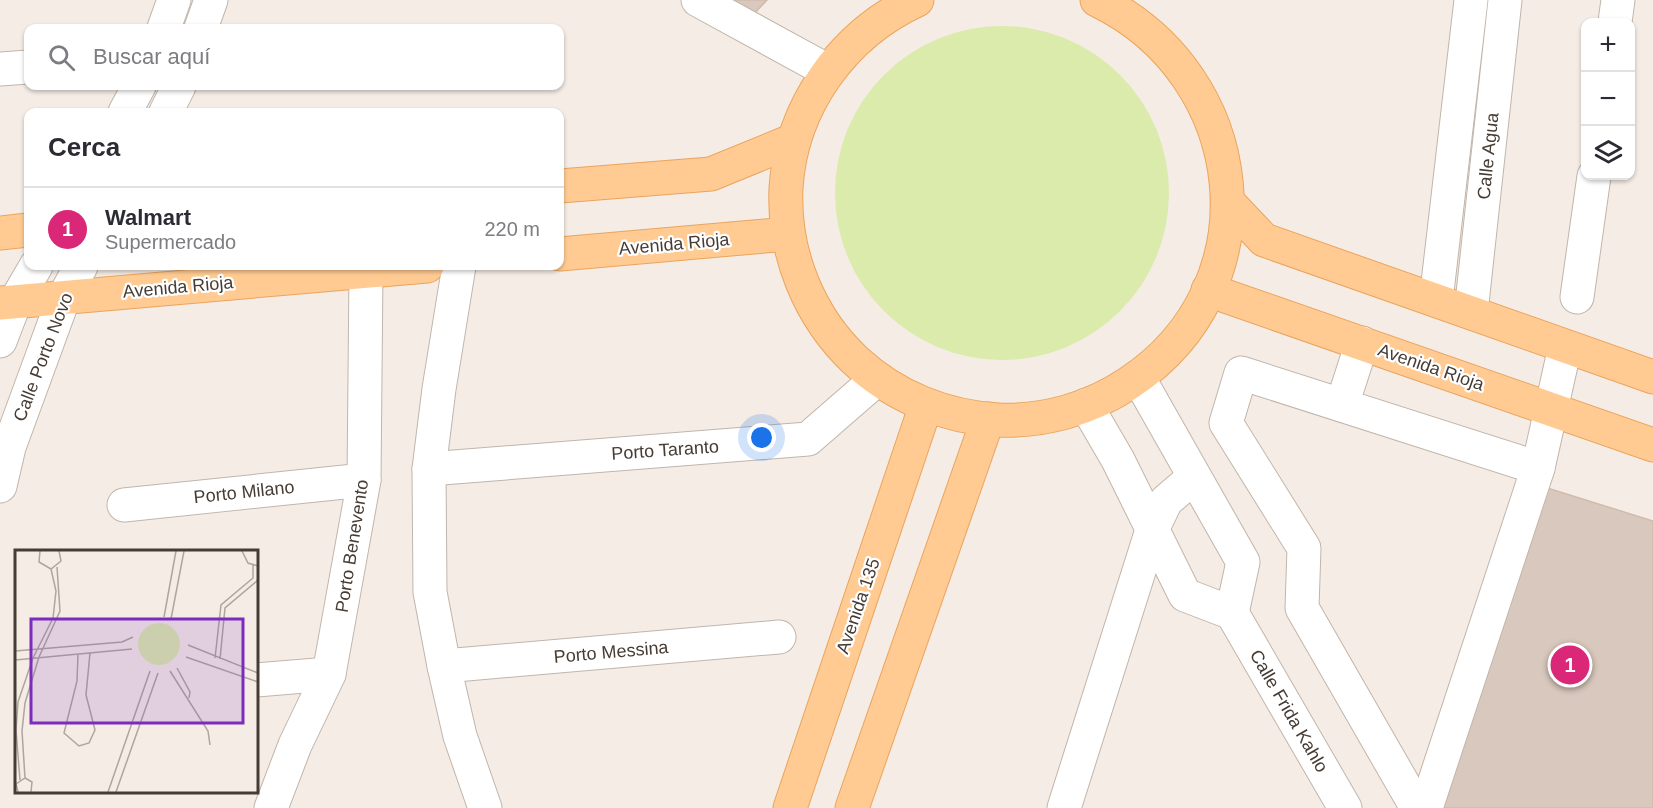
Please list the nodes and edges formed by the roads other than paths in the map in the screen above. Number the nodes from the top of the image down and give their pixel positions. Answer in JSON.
{"nodes":[{"id":1,"x":174,"y":0,"type":"edge"},
{"id":2,"x":211,"y":0,"type":"edge"},
{"id":3,"x":698,"y":0,"type":"edge"},
{"id":4,"x":1097,"y":0,"type":"edge"},
{"id":5,"x":1471,"y":0,"type":"edge"},
{"id":6,"x":1505,"y":0,"type":"edge"},
{"id":7,"x":1618,"y":0,"type":"edge"},
{"id":8,"x":902,"y":3,"type":"edge"},
{"id":9,"x":1616,"y":18,"type":"edge"},
{"id":10,"x":165,"y":24,"type":"edge"},
{"id":11,"x":202,"y":24,"type":"edge"},
{"id":12,"x":24,"y":67,"type":"edge"},
{"id":13,"x":0,"y":69,"type":"edge"},
{"id":14,"x":828,"y":71,"type":"junction"},
{"id":15,"x":137,"y":90,"type":"edge"},
{"id":16,"x":176,"y":90,"type":"edge"},
{"id":17,"x":127,"y":108,"type":"edge"},
{"id":18,"x":168,"y":108,"type":"edge"},
{"id":19,"x":794,"y":140,"type":"junction"},
{"id":20,"x":1593,"y":180,"type":"edge"},
{"id":21,"x":564,"y":186,"type":"edge"},
{"id":22,"x":1228,"y":202,"type":"junction"},
{"id":23,"x":24,"y":230,"type":"edge"},
{"id":24,"x":0,"y":233,"type":"edge"},
{"id":25,"x":788,"y":234,"type":"junction"},
{"id":26,"x":564,"y":254,"type":"edge"},
{"id":27,"x":33,"y":270,"type":"edge"},
{"id":28,"x":79,"y":270,"type":"edge"},
{"id":29,"x":378,"y":270,"type":"edge"},
{"id":30,"x":458,"y":270,"type":"edge"},
{"id":31,"x":366,"y":271,"type":"junction"},
{"id":32,"x":1208,"y":290,"type":"junction"},
{"id":33,"x":64,"y":297,"type":"junction"},
{"id":34,"x":1577,"y":297,"type":"dead end"},
{"id":35,"x":1436,"y":300,"type":"junction"},
{"id":36,"x":7,"y":303,"type":"edge"},
{"id":37,"x":1471,"y":312,"type":"junction"},
{"id":38,"x":0,"y":341,"type":"edge"},
{"id":39,"x":1362,"y":343,"type":"junction"},
{"id":40,"x":1565,"y":347,"type":"junction"},
{"id":41,"x":1138,"y":377,"type":"junction"},
{"id":42,"x":1653,"y":377,"type":"edge"},
{"id":43,"x":877,"y":379,"type":"junction"},
{"id":44,"x":926,"y":405,"type":"junction"},
{"id":45,"x":1086,"y":405,"type":"junction"},
{"id":46,"x":1342,"y":405,"type":"junction"},
{"id":47,"x":1552,"y":410,"type":"junction"},
{"id":48,"x":988,"y":419,"type":"junction"},
{"id":49,"x":1653,"y":445,"type":"edge"},
{"id":50,"x":1538,"y":468,"type":"junction"},
{"id":51,"x":429,"y":469,"type":"junction"},
{"id":52,"x":1194,"y":477,"type":"junction"},
{"id":53,"x":364,"y":480,"type":"junction"},
{"id":54,"x":0,"y":486,"type":"edge"},
{"id":55,"x":124,"y":505,"type":"dead end"},
{"id":56,"x":1152,"y":530,"type":"junction"},
{"id":57,"x":1232,"y":614,"type":"junction"},
{"id":58,"x":779,"y":637,"type":"dead end"},
{"id":59,"x":444,"y":666,"type":"junction"},
{"id":60,"x":329,"y":674,"type":"junction"},
{"id":61,"x":258,"y":680,"type":"edge"},
{"id":62,"x":271,"y":808,"type":"edge"},
{"id":63,"x":485,"y":808,"type":"edge"},
{"id":64,"x":790,"y":808,"type":"edge"},
{"id":65,"x":852,"y":808,"type":"edge"},
{"id":66,"x":1064,"y":808,"type":"edge"},
{"id":67,"x":1345,"y":808,"type":"edge"},
{"id":68,"x":1417,"y":808,"type":"edge"},
{"id":69,"x":1426,"y":808,"type":"edge"}],
"edges":[{"from":1,"to":10,"type":"street"},
{"from":2,"to":11,"type":"street"},
{"from":3,"to":14,"type":"street"},
{"from":4,"to":22,"type":"main road"},
{"from":5,"to":35,"type":"street","name":"Calle Agua"},
{"from":6,"to":37,"type":"street","name":"Calle Agua"},
{"from":7,"to":9,"type":"street"},
{"from":8,"to":14,"type":"main road"},
{"from":12,"to":13,"type":"street"},
{"from":14,"to":19,"type":"main road"},
{"from":15,"to":17,"type":"street"},
{"from":16,"to":18,"type":"street"},
{"from":19,"to":21,"type":"main road"},
{"from":19,"to":25,"type":"main road"},
{"from":20,"to":34,"type":"street"},
{"from":22,"to":32,"type":"main road"},
{"from":22,"to":35,"type":"main road"},
{"from":23,"to":24,"type":"main road"},
{"from":25,"to":26,"type":"main road","name":"Avenida Rioja"},
{"from":25,"to":43,"type":"main road"},
{"from":27,"to":36,"type":"street"},
{"from":28,"to":33,"type":"street","name":"Calle Porto Novo"},
{"from":29,"to":31,"type":"main road","name":"Avenida Rioja"},
{"from":30,"to":51,"type":"street"},
{"from":31,"to":33,"type":"main road","name":"Avenida Rioja"},
{"from":31,"to":53,"type":"street","name":"Porto Benevento"},
{"from":32,"to":39,"type":"main road","name":"Avenida Rioja"},
{"from":32,"to":41,"type":"main road"},
{"from":33,"to":36,"type":"main road","name":"Avenida Rioja"},
{"from":33,"to":54,"type":"street","name":"Calle Porto Novo"},
{"from":35,"to":37,"type":"main road"},
{"from":36,"to":38,"type":"street"},
{"from":37,"to":40,"type":"main road"},
{"from":39,"to":46,"type":"street"},
{"from":39,"to":47,"type":"main road","name":"Avenida Rioja"},
{"from":40,"to":42,"type":"main road"},
{"from":40,"to":47,"type":"street"},
{"from":41,"to":45,"type":"main road"},
{"from":41,"to":52,"type":"street"},
{"from":43,"to":44,"type":"main road"},
{"from":43,"to":51,"type":"street","name":"Porto Taranto"},
{"from":44,"to":48,"type":"main road"},
{"from":44,"to":64,"type":"main road","name":"Avenida 135"},
{"from":45,"to":48,"type":"main road"},
{"from":45,"to":56,"type":"street"},
{"from":46,"to":50,"type":"street"},
{"from":46,"to":68,"type":"street"},
{"from":47,"to":49,"type":"main road","name":"Avenida Rioja"},
{"from":47,"to":50,"type":"street"},
{"from":48,"to":65,"type":"main road"},
{"from":50,"to":69,"type":"street"},
{"from":51,"to":59,"type":"street"},
{"from":52,"to":56,"type":"street"},
{"from":52,"to":57,"type":"street"},
{"from":53,"to":55,"type":"street","name":"Porto Milano"},
{"from":53,"to":60,"type":"street","name":"Porto Benevento"},
{"from":56,"to":57,"type":"street"},
{"from":56,"to":66,"type":"street"},
{"from":57,"to":67,"type":"street","name":"Calle Frida Kahlo"},
{"from":58,"to":59,"type":"street","name":"Porto Messina"},
{"from":59,"to":63,"type":"street"},
{"from":60,"to":61,"type":"street"},
{"from":60,"to":62,"type":"street","name":"Porto Benevento"}]}
